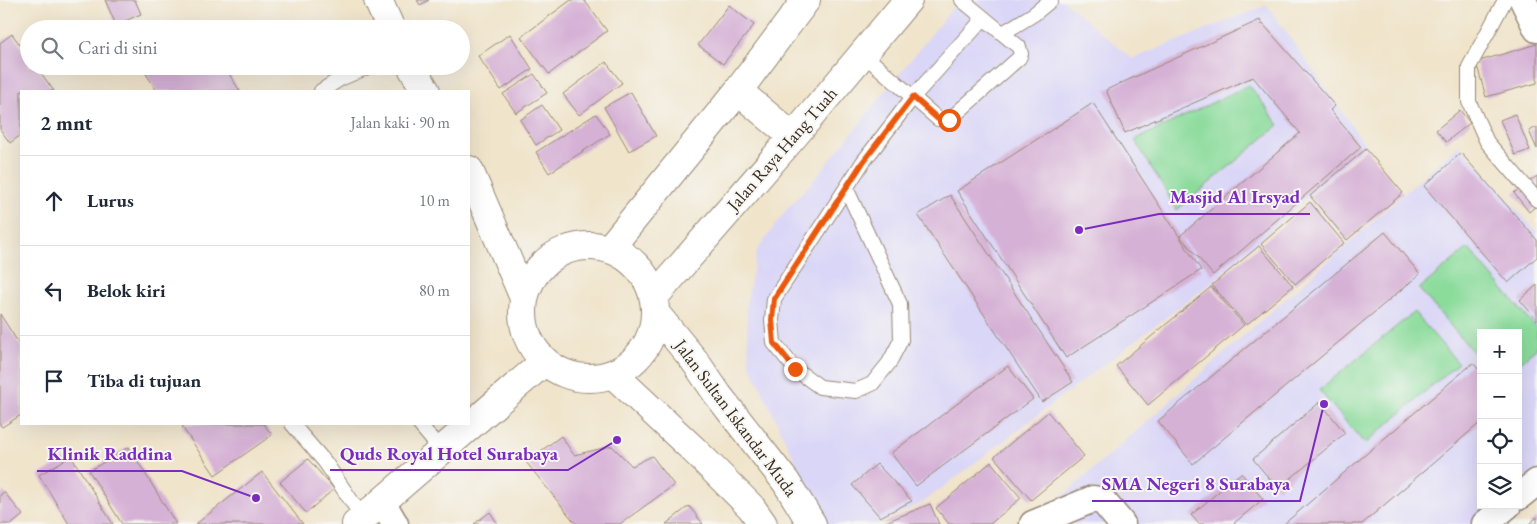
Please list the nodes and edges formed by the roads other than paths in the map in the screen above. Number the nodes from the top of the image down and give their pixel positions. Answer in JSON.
{"nodes":[{"id":1,"x":378,"y":0,"type":"edge"},
{"id":2,"x":806,"y":0,"type":"edge"},
{"id":3,"x":908,"y":0,"type":"edge"},
{"id":4,"x":962,"y":0,"type":"edge"},
{"id":5,"x":1051,"y":0,"type":"edge"},
{"id":6,"x":1506,"y":0,"type":"edge"},
{"id":7,"x":1523,"y":0,"type":"edge"},
{"id":8,"x":984,"y":18,"type":"junction"},
{"id":9,"x":387,"y":20,"type":"edge"},
{"id":10,"x":1537,"y":29,"type":"edge"},
{"id":11,"x":1002,"y":33,"type":"junction"},
{"id":12,"x":863,"y":54,"type":"junction"},
{"id":13,"x":349,"y":75,"type":"edge"},
{"id":14,"x":416,"y":75,"type":"edge"},
{"id":15,"x":323,"y":90,"type":"edge"},
{"id":16,"x":425,"y":90,"type":"edge"},
{"id":17,"x":738,"y":91,"type":"junction"},
{"id":18,"x":913,"y":97,"type":"junction"},
{"id":19,"x":793,"y":137,"type":"junction"},
{"id":20,"x":470,"y":172,"type":"edge"},
{"id":21,"x":846,"y":188,"type":"junction"},
{"id":22,"x":1537,"y":200,"type":"edge"},
{"id":23,"x":609,"y":249,"type":"junction"},
{"id":24,"x":524,"y":298,"type":"junction"},
{"id":25,"x":655,"y":306,"type":"junction"},
{"id":26,"x":544,"y":362,"type":"junction"},
{"id":27,"x":614,"y":375,"type":"junction"},
{"id":28,"x":293,"y":425,"type":"edge"},
{"id":29,"x":420,"y":425,"type":"edge"},
{"id":30,"x":441,"y":450,"type":"junction"},
{"id":31,"x":1537,"y":482,"type":"edge"},
{"id":32,"x":1522,"y":494,"type":"edge"},
{"id":33,"x":1503,"y":509,"type":"edge"},
{"id":34,"x":374,"y":517,"type":"edge"},
{"id":35,"x":1049,"y":521,"type":"edge"},
{"id":36,"x":764,"y":524,"type":"edge"},
{"id":37,"x":812,"y":524,"type":"edge"},
{"id":38,"x":1122,"y":524,"type":"edge"},
{"id":39,"x":1485,"y":524,"type":"edge"}],
"edges":[{"from":1,"to":9,"type":"main road"},
{"from":2,"to":17,"type":"main road"},
{"from":3,"to":12,"type":"main road","name":"Jalan Raya Hang Tuah"},
{"from":4,"to":8,"type":"lane"},
{"from":5,"to":11,"type":"lane"},
{"from":6,"to":22,"type":"lane"},
{"from":7,"to":10,"type":"street"},
{"from":8,"to":11,"type":"lane"},
{"from":8,"to":18,"type":"lane"},
{"from":11,"to":18,"type":"lane"},
{"from":12,"to":18,"type":"lane"},
{"from":12,"to":19,"type":"main road","name":"Jalan Raya Hang Tuah"},
{"from":13,"to":15,"type":"lane"},
{"from":14,"to":16,"type":"main road"},
{"from":17,"to":19,"type":"main road"},
{"from":17,"to":23,"type":"main road"},
{"from":18,"to":21,"type":"lane"},
{"from":19,"to":25,"type":"main road","name":"Jalan Raya Hang Tuah"},
{"from":20,"to":24,"type":"main road"},
{"from":21,"to":21,"type":"lane"},
{"from":23,"to":24,"type":"main road"},
{"from":23,"to":25,"type":"main road"},
{"from":24,"to":26,"type":"main road"},
{"from":25,"to":27,"type":"main road"},
{"from":25,"to":37,"type":"main road","name":"Jalan Sultan Iskandar Muda"},
{"from":26,"to":27,"type":"main road"},
{"from":26,"to":30,"type":"main road"},
{"from":27,"to":36,"type":"main road"},
{"from":28,"to":34,"type":"lane"},
{"from":29,"to":30,"type":"lane"},
{"from":30,"to":34,"type":"main road"},
{"from":31,"to":32,"type":"street"},
{"from":33,"to":39,"type":"street"},
{"from":35,"to":38,"type":"street"}]}
